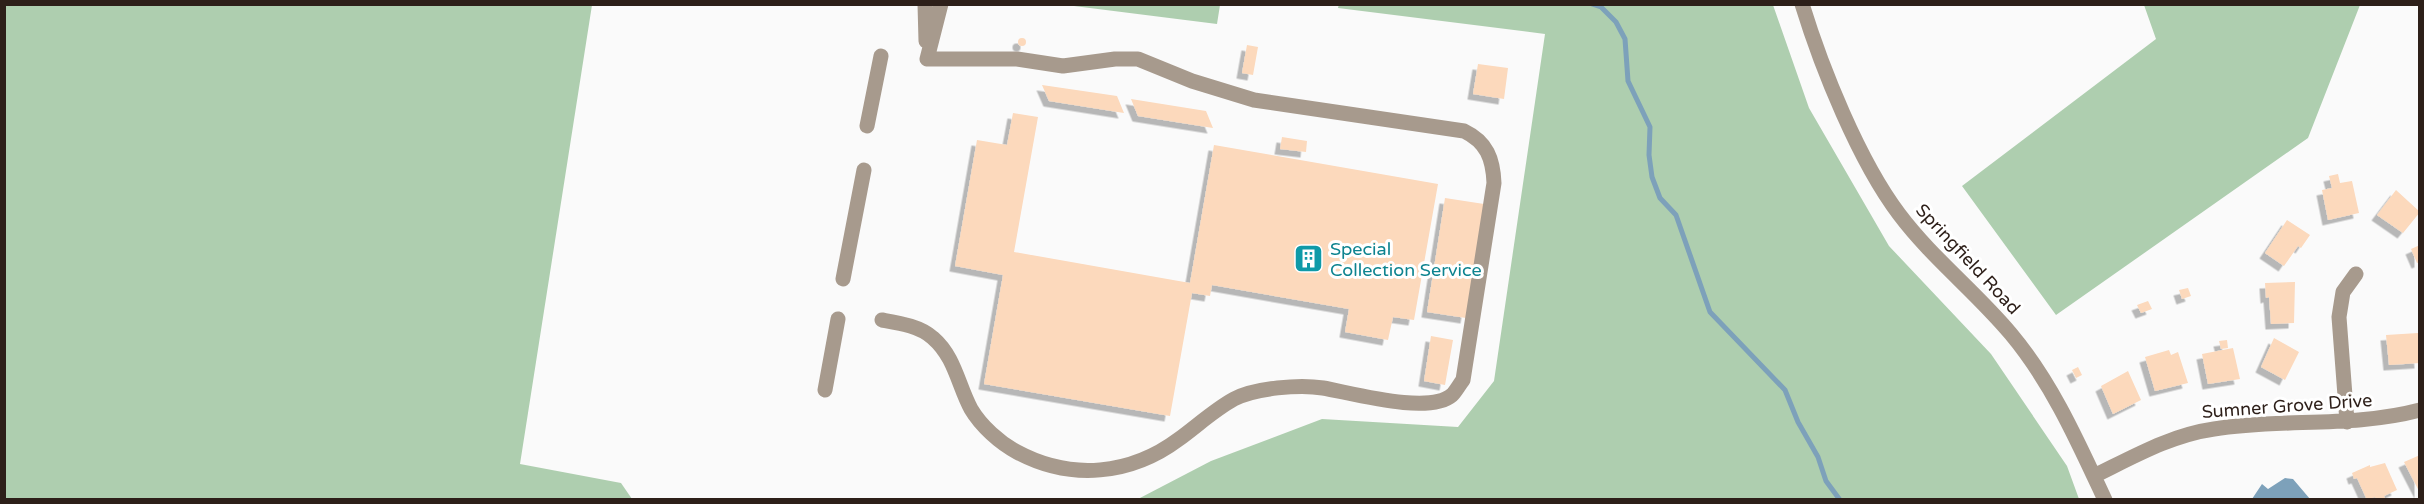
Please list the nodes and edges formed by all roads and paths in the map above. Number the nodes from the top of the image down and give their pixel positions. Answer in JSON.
{"nodes":[{"id":1,"x":924,"y":4,"type":"edge"},
{"id":2,"x":941,"y":4,"type":"edge"},
{"id":3,"x":1802,"y":4,"type":"edge"},
{"id":4,"x":880,"y":56,"type":"dead end"},
{"id":5,"x":927,"y":58,"type":"junction"},
{"id":6,"x":867,"y":126,"type":"dead end"},
{"id":7,"x":864,"y":170,"type":"dead end"},
{"id":8,"x":2356,"y":274,"type":"dead end"},
{"id":9,"x":843,"y":279,"type":"dead end"},
{"id":10,"x":838,"y":320,"type":"dead end"},
{"id":11,"x":882,"y":321,"type":"dead end"},
{"id":12,"x":825,"y":390,"type":"dead end"},
{"id":13,"x":2420,"y":410,"type":"edge"},
{"id":14,"x":2347,"y":422,"type":"junction"},
{"id":15,"x":2094,"y":476,"type":"junction"},
{"id":16,"x":2105,"y":500,"type":"edge"}],
"edges":[{"from":1,"to":5,"type":"street"},
{"from":2,"to":5,"type":"street"},
{"from":3,"to":15,"type":"street","name":"Springfield Road"},
{"from":4,"to":6,"type":"street"},
{"from":5,"to":11,"type":"street"},
{"from":7,"to":9,"type":"street"},
{"from":8,"to":14,"type":"street"},
{"from":10,"to":12,"type":"street"},
{"from":13,"to":14,"type":"street","name":"Sumner Grove Drive"},
{"from":14,"to":15,"type":"street","name":"Sumner Grove Drive"},
{"from":15,"to":16,"type":"street","name":"Springfield Road"}]}
